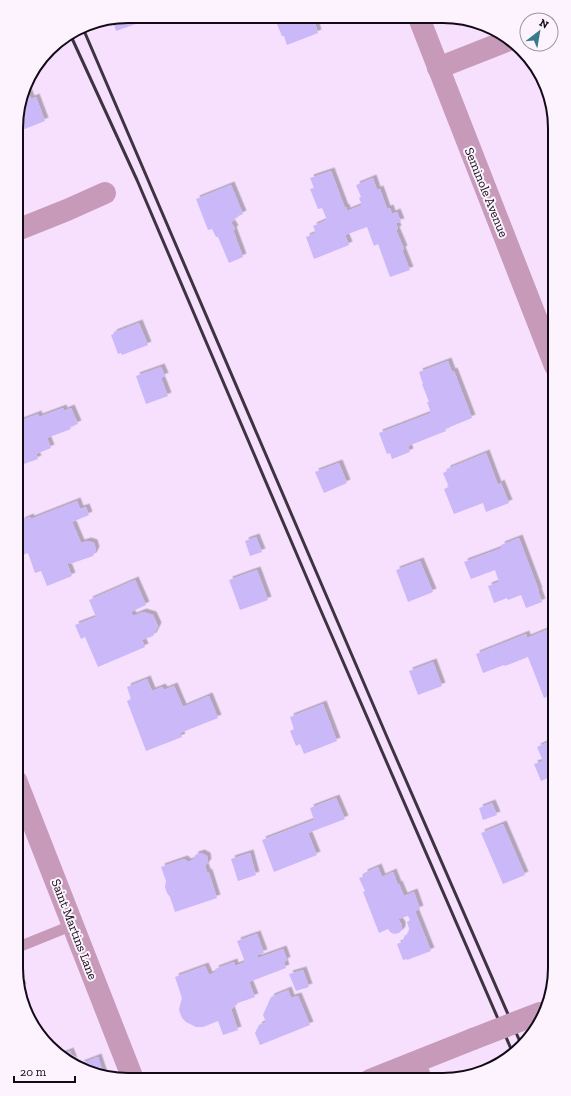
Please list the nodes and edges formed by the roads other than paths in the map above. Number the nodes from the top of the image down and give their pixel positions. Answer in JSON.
{"nodes":[{"id":1,"x":420,"y":23,"type":"edge"},
{"id":2,"x":503,"y":42,"type":"edge"},
{"id":3,"x":438,"y":68,"type":"junction"},
{"id":4,"x":105,"y":193,"type":"dead end"},
{"id":5,"x":23,"y":228,"type":"edge"},
{"id":6,"x":548,"y":348,"type":"edge"},
{"id":7,"x":23,"y":798,"type":"edge"},
{"id":8,"x":73,"y":925,"type":"junction"},
{"id":9,"x":23,"y":945,"type":"edge"},
{"id":10,"x":537,"y":1014,"type":"edge"},
{"id":11,"x":423,"y":1070,"type":"edge"},
{"id":12,"x":131,"y":1073,"type":"edge"},
{"id":13,"x":407,"y":1073,"type":"edge"}],
"edges":[{"from":1,"to":3,"type":"street","name":"Seminole Avenue"},
{"from":2,"to":3,"type":"street"},
{"from":3,"to":6,"type":"street","name":"Seminole Avenue"},
{"from":4,"to":5,"type":"street"},
{"from":7,"to":8,"type":"street","name":"Saint Martins Lane"},
{"from":8,"to":9,"type":"lane"},
{"from":8,"to":12,"type":"street","name":"Saint Martins Lane"},
{"from":10,"to":11,"type":"street","bridge":true},
{"from":11,"to":13,"type":"street"}]}
